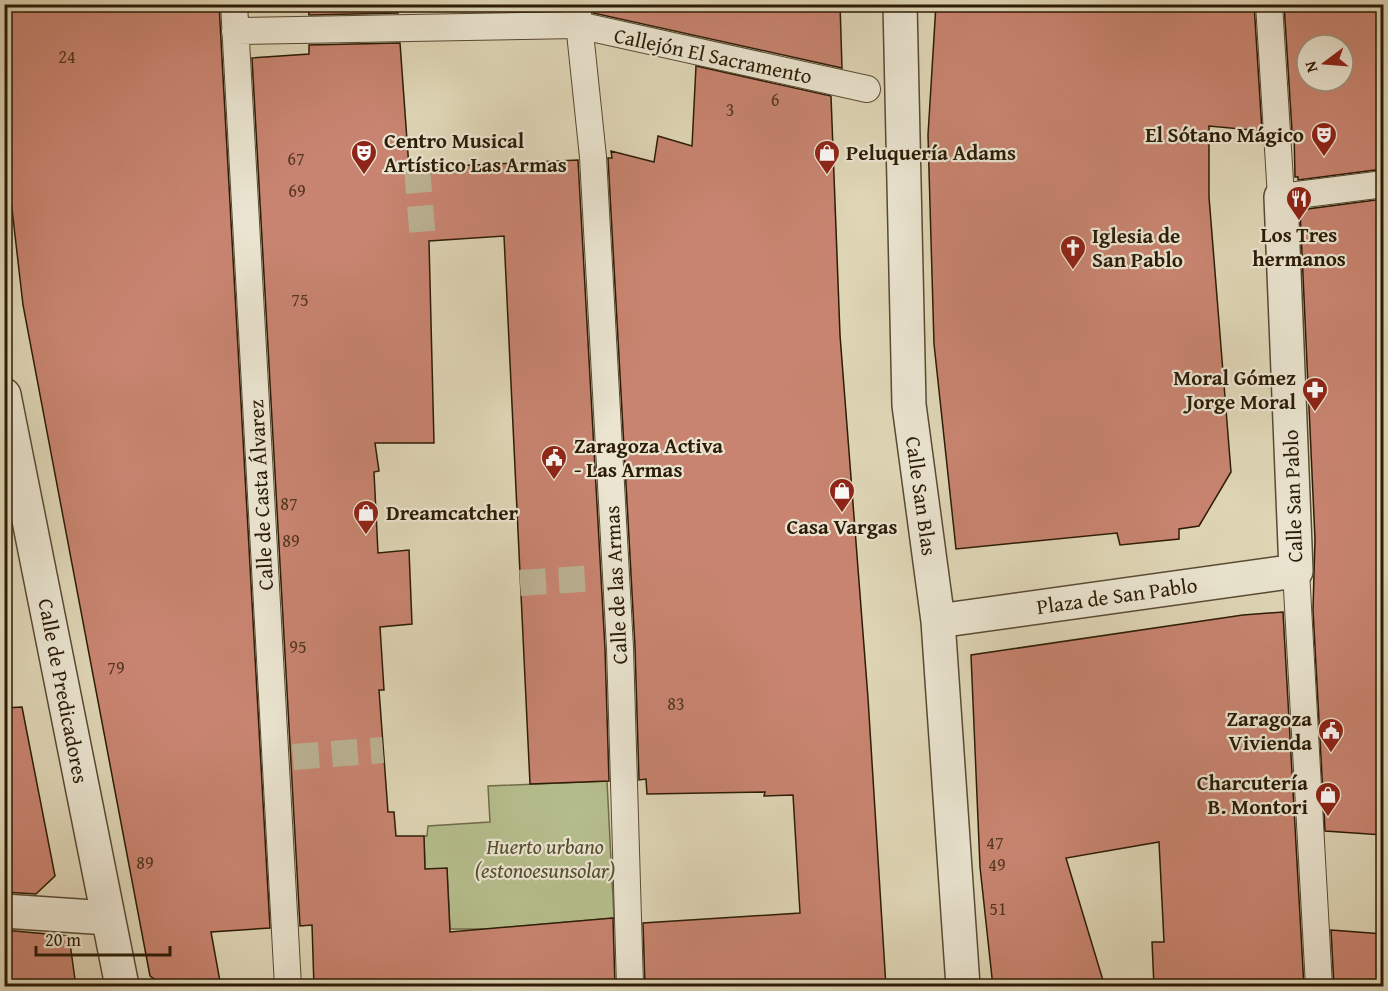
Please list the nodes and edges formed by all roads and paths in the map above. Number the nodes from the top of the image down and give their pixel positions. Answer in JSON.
{"nodes":[{"id":1,"x":234,"y":4,"type":"edge"},
{"id":2,"x":900,"y":4,"type":"edge"},
{"id":3,"x":1269,"y":4,"type":"edge"},
{"id":4,"x":577,"y":15,"type":"edge"},
{"id":5,"x":235,"y":32,"type":"junction"},
{"id":6,"x":867,"y":89,"type":"dead end"},
{"id":7,"x":1383,"y":184,"type":"edge"},
{"id":8,"x":1281,"y":197,"type":"junction"},
{"id":9,"x":4,"y":395,"type":"edge"},
{"id":10,"x":1296,"y":571,"type":"junction"},
{"id":11,"x":938,"y":621,"type":"junction"},
{"id":12,"x":4,"y":911,"type":"edge"},
{"id":13,"x":108,"y":918,"type":"junction"},
{"id":14,"x":122,"y":987,"type":"edge"},
{"id":15,"x":288,"y":987,"type":"edge"},
{"id":16,"x":630,"y":987,"type":"edge"},
{"id":17,"x":963,"y":987,"type":"edge"},
{"id":18,"x":1319,"y":987,"type":"edge"}],
"edges":[{"from":1,"to":5,"type":"street","name":"Calle de Casta Álvarez"},
{"from":2,"to":11,"type":"street","name":"Calle San Blas"},
{"from":3,"to":8,"type":"street","name":"Calle San Pablo"},
{"from":4,"to":5,"type":"street","name":"Callejón El Sacramento"},
{"from":4,"to":6,"type":"street","name":"Callejón El Sacramento"},
{"from":4,"to":16,"type":"street","name":"Calle de las Armas"},
{"from":5,"to":15,"type":"street","name":"Calle de Casta Álvarez"},
{"from":7,"to":8,"type":"street"},
{"from":8,"to":10,"type":"street","name":"Calle San Pablo"},
{"from":9,"to":13,"type":"street","name":"Calle de Predicadores"},
{"from":10,"to":11,"type":"street","name":"Plaza de San Pablo"},
{"from":10,"to":18,"type":"street","name":"Calle San Pablo"},
{"from":11,"to":17,"type":"street","name":"Calle San Blas"},
{"from":12,"to":13,"type":"street"},
{"from":13,"to":14,"type":"street","name":"Calle de Predicadores"}]}
